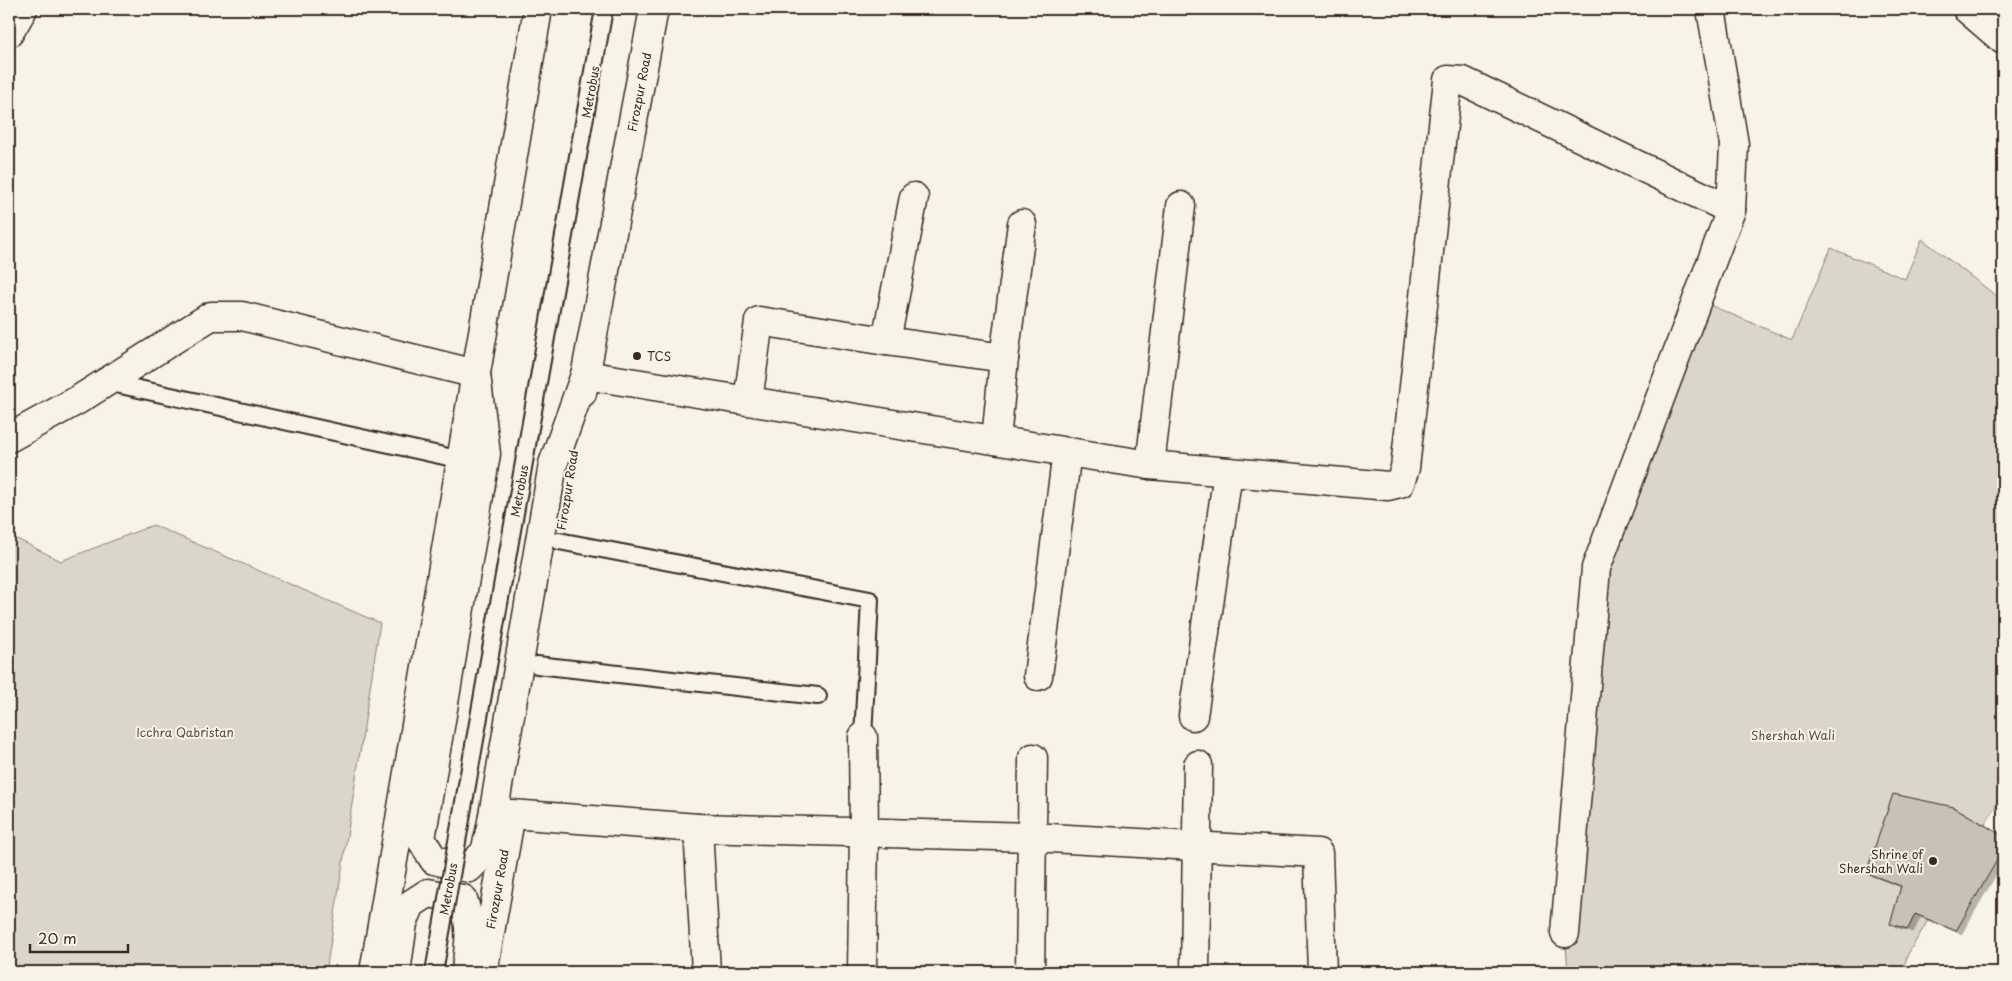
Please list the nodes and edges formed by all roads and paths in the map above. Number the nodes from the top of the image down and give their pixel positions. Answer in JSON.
{"nodes":[{"id":1,"x":23,"y":9,"type":"edge"},
{"id":2,"x":538,"y":9,"type":"edge"},
{"id":3,"x":604,"y":9,"type":"edge"},
{"id":4,"x":654,"y":9,"type":"edge"},
{"id":5,"x":1711,"y":9,"type":"edge"},
{"id":6,"x":1967,"y":9,"type":"edge"},
{"id":7,"x":9,"y":33,"type":"edge"},
{"id":8,"x":2003,"y":40,"type":"edge"},
{"id":9,"x":914,"y":197,"type":"dead end"},
{"id":10,"x":1181,"y":206,"type":"dead end"},
{"id":11,"x":1731,"y":210,"type":"junction"},
{"id":12,"x":1022,"y":224,"type":"dead end"},
{"id":13,"x":886,"y":341,"type":"junction"},
{"id":14,"x":1004,"y":358,"type":"junction"},
{"id":15,"x":476,"y":374,"type":"junction"},
{"id":16,"x":584,"y":374,"type":"junction"},
{"id":17,"x":107,"y":382,"type":"junction"},
{"id":18,"x":748,"y":401,"type":"junction"},
{"id":19,"x":9,"y":438,"type":"edge"},
{"id":20,"x":996,"y":440,"type":"junction"},
{"id":21,"x":1067,"y":452,"type":"junction"},
{"id":22,"x":462,"y":460,"type":"junction"},
{"id":23,"x":1150,"y":465,"type":"junction"},
{"id":24,"x":1228,"y":472,"type":"junction"},
{"id":25,"x":559,"y":541,"type":"junction"},
{"id":26,"x":537,"y":664,"type":"junction"},
{"id":27,"x":1038,"y":676,"type":"dead end"},
{"id":28,"x":818,"y":696,"type":"dead end"},
{"id":29,"x":1194,"y":716,"type":"dead end"},
{"id":30,"x":863,"y":737,"type":"joint"},
{"id":31,"x":1033,"y":758,"type":"dead end"},
{"id":32,"x":1198,"y":765,"type":"dead end"},
{"id":33,"x":511,"y":814,"type":"junction"},
{"id":34,"x":698,"y":828,"type":"junction"},
{"id":35,"x":864,"y":833,"type":"junction"},
{"id":36,"x":1032,"y":838,"type":"junction"},
{"id":37,"x":1196,"y":847,"type":"junction"},
{"id":38,"x":1565,"y":933,"type":"dead end"},
{"id":39,"x":374,"y":972,"type":"edge"},
{"id":40,"x":396,"y":972,"type":"edge"},
{"id":41,"x":434,"y":972,"type":"edge"},
{"id":42,"x":466,"y":972,"type":"edge"},
{"id":43,"x":483,"y":972,"type":"edge"},
{"id":44,"x":706,"y":972,"type":"edge"},
{"id":45,"x":862,"y":972,"type":"edge"},
{"id":46,"x":1030,"y":972,"type":"edge"},
{"id":47,"x":1195,"y":972,"type":"edge"},
{"id":48,"x":1322,"y":972,"type":"edge"}],
"edges":[{"from":1,"to":7,"type":"street"},
{"from":2,"to":15,"type":"street"},
{"from":3,"to":41,"type":"lane","name":"Metrobus","bridge":true},
{"from":4,"to":16,"type":"street","name":"Firozpur Road"},
{"from":5,"to":11,"type":"street"},
{"from":6,"to":8,"type":"street"},
{"from":9,"to":13,"type":"street"},
{"from":10,"to":23,"type":"street"},
{"from":11,"to":24,"type":"street"},
{"from":11,"to":38,"type":"street"},
{"from":12,"to":14,"type":"street"},
{"from":13,"to":14,"type":"street"},
{"from":13,"to":18,"type":"street"},
{"from":14,"to":20,"type":"street"},
{"from":15,"to":16,"type":"street"},
{"from":15,"to":17,"type":"street"},
{"from":15,"to":22,"type":"street"},
{"from":16,"to":18,"type":"street"},
{"from":16,"to":25,"type":"street","name":"Firozpur Road"},
{"from":17,"to":19,"type":"street"},
{"from":17,"to":22,"type":"lane"},
{"from":18,"to":20,"type":"street"},
{"from":20,"to":21,"type":"street"},
{"from":21,"to":23,"type":"street"},
{"from":21,"to":27,"type":"street"},
{"from":22,"to":39,"type":"street"},
{"from":23,"to":24,"type":"street"},
{"from":24,"to":29,"type":"street"},
{"from":25,"to":26,"type":"street","name":"Firozpur Road"},
{"from":25,"to":30,"type":"lane"},
{"from":26,"to":28,"type":"lane"},
{"from":26,"to":33,"type":"street","name":"Firozpur Road"},
{"from":30,"to":35,"type":"street"},
{"from":31,"to":36,"type":"street"},
{"from":32,"to":37,"type":"street"},
{"from":33,"to":34,"type":"street"},
{"from":33,"to":43,"type":"street","name":"Firozpur Road"},
{"from":34,"to":35,"type":"street"},
{"from":34,"to":44,"type":"street"},
{"from":35,"to":36,"type":"street"},
{"from":35,"to":45,"type":"street"},
{"from":36,"to":37,"type":"street"},
{"from":36,"to":46,"type":"street"},
{"from":37,"to":47,"type":"street"},
{"from":37,"to":48,"type":"street"},
{"from":40,"to":42,"type":"street"}]}
